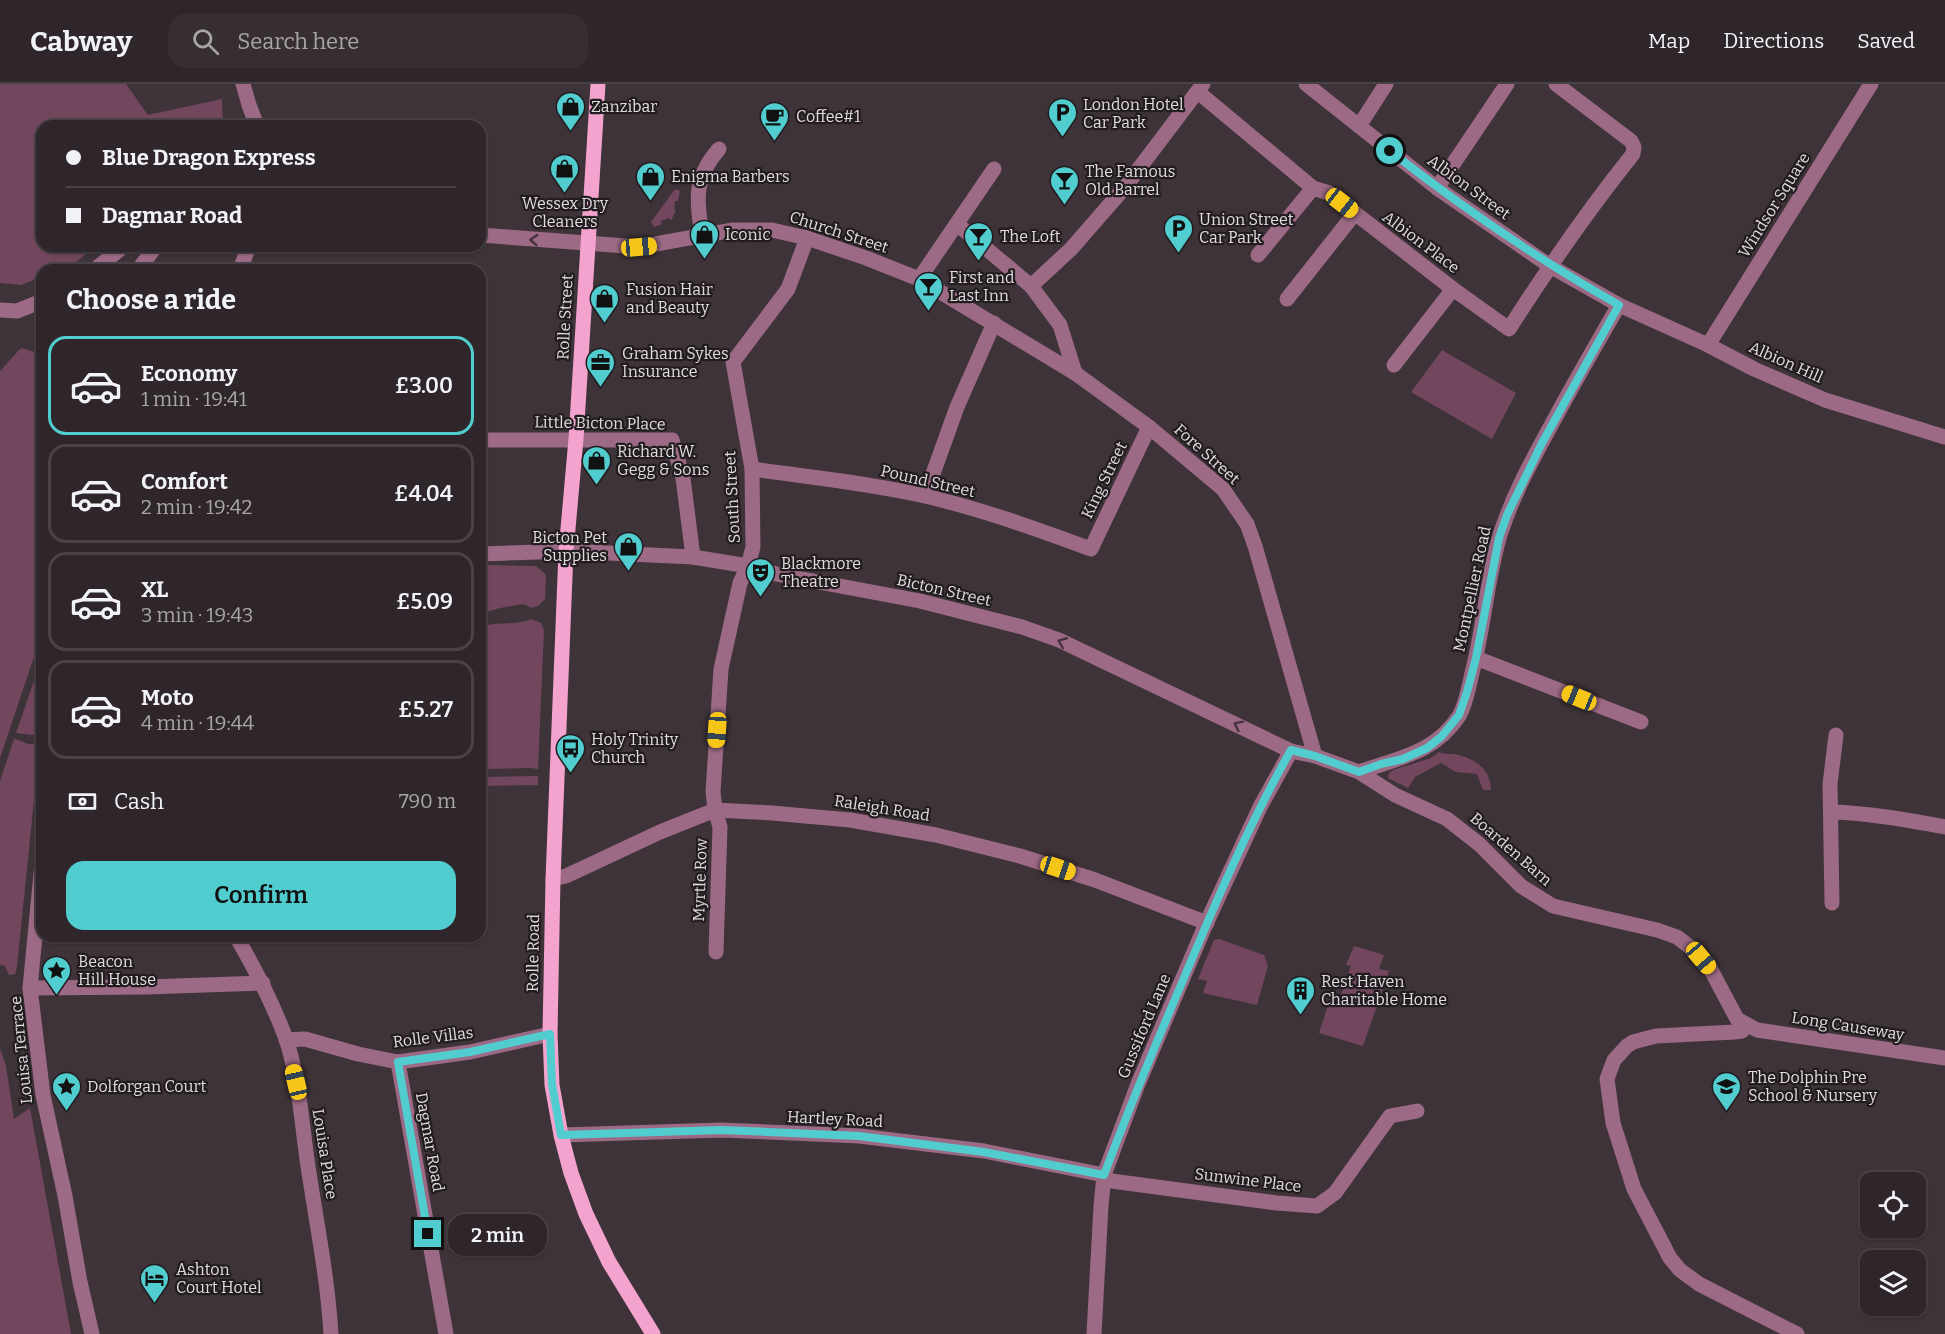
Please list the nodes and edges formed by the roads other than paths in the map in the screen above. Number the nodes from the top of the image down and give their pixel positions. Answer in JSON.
{"nodes":[{"id":1,"x":243,"y":84,"type":"edge"},
{"id":2,"x":598,"y":84,"type":"edge"},
{"id":3,"x":1306,"y":84,"type":"edge"},
{"id":4,"x":1386,"y":84,"type":"edge"},
{"id":5,"x":1507,"y":84,"type":"edge"},
{"id":6,"x":1556,"y":84,"type":"edge"},
{"id":7,"x":1871,"y":84,"type":"edge"},
{"id":8,"x":1200,"y":88,"type":"edge"},
{"id":9,"x":255,"y":120,"type":"edge"},
{"id":10,"x":1359,"y":126,"type":"junction"},
{"id":11,"x":719,"y":149,"type":"dead end"},
{"id":12,"x":994,"y":169,"type":"dead end"},
{"id":13,"x":1313,"y":188,"type":"junction"},
{"id":14,"x":1437,"y":188,"type":"junction"},
{"id":15,"x":1355,"y":213,"type":"junction"},
{"id":16,"x":958,"y":225,"type":"junction"},
{"id":17,"x":702,"y":234,"type":"junction"},
{"id":18,"x":486,"y":236,"type":"edge"},
{"id":19,"x":807,"y":238,"type":"junction"},
{"id":20,"x":588,"y":244,"type":"junction"},
{"id":21,"x":116,"y":252,"type":"edge"},
{"id":22,"x":1258,"y":255,"type":"dead end"},
{"id":23,"x":102,"y":264,"type":"edge"},
{"id":24,"x":1550,"y":266,"type":"junction"},
{"id":25,"x":919,"y":279,"type":"junction"},
{"id":26,"x":1031,"y":286,"type":"junction"},
{"id":27,"x":1453,"y":289,"type":"junction"},
{"id":28,"x":1287,"y":298,"type":"dead end"},
{"id":29,"x":36,"y":303,"type":"edge"},
{"id":30,"x":1619,"y":305,"type":"junction"},
{"id":31,"x":0,"y":310,"type":"edge"},
{"id":32,"x":994,"y":323,"type":"junction"},
{"id":33,"x":1708,"y":345,"type":"junction"},
{"id":34,"x":1394,"y":365,"type":"dead end"},
{"id":35,"x":1075,"y":373,"type":"junction"},
{"id":36,"x":1149,"y":427,"type":"junction"},
{"id":37,"x":1945,"y":437,"type":"edge"},
{"id":38,"x":576,"y":439,"type":"junction"},
{"id":39,"x":486,"y":441,"type":"edge"},
{"id":40,"x":752,"y":469,"type":"junction"},
{"id":41,"x":925,"y":496,"type":"junction"},
{"id":42,"x":1091,"y":549,"type":"joint"},
{"id":43,"x":566,"y":551,"type":"junction"},
{"id":44,"x":486,"y":554,"type":"edge"},
{"id":45,"x":693,"y":557,"type":"junction"},
{"id":46,"x":748,"y":566,"type":"junction"},
{"id":47,"x":1476,"y":658,"type":"junction"},
{"id":48,"x":1641,"y":722,"type":"dead end"},
{"id":49,"x":1836,"y":735,"type":"dead end"},
{"id":50,"x":1291,"y":750,"type":"junction"},
{"id":51,"x":1315,"y":756,"type":"junction"},
{"id":52,"x":1359,"y":772,"type":"junction"},
{"id":53,"x":715,"y":810,"type":"junction"},
{"id":54,"x":1831,"y":812,"type":"junction"},
{"id":55,"x":1945,"y":827,"type":"edge"},
{"id":56,"x":553,"y":879,"type":"junction"},
{"id":57,"x":1832,"y":903,"type":"dead end"},
{"id":58,"x":1207,"y":923,"type":"junction"},
{"id":59,"x":36,"y":926,"type":"edge"},
{"id":60,"x":239,"y":942,"type":"edge"},
{"id":61,"x":716,"y":952,"type":"dead end"},
{"id":62,"x":263,"y":983,"type":"junction"},
{"id":63,"x":30,"y":988,"type":"junction"},
{"id":64,"x":1746,"y":1026,"type":"junction"},
{"id":65,"x":550,"y":1034,"type":"junction"},
{"id":66,"x":286,"y":1040,"type":"junction"},
{"id":67,"x":1945,"y":1058,"type":"edge"},
{"id":68,"x":398,"y":1062,"type":"junction"},
{"id":69,"x":1417,"y":1111,"type":"dead end"},
{"id":70,"x":561,"y":1135,"type":"junction"},
{"id":71,"x":1104,"y":1178,"type":"junction"},
{"id":72,"x":92,"y":1334,"type":"edge"},
{"id":73,"x":331,"y":1334,"type":"edge"},
{"id":74,"x":446,"y":1334,"type":"edge"},
{"id":75,"x":653,"y":1334,"type":"edge"},
{"id":76,"x":1094,"y":1334,"type":"edge"},
{"id":77,"x":1797,"y":1334,"type":"edge"}],
"edges":[{"from":1,"to":9,"type":"street"},
{"from":2,"to":20,"type":"main road","name":"Rolle Street"},
{"from":3,"to":10,"type":"street","name":"Albion Street"},
{"from":4,"to":10,"type":"street"},
{"from":5,"to":14,"type":"street"},
{"from":6,"to":24,"type":"street"},
{"from":7,"to":33,"type":"street","name":"Windsor Square"},
{"from":8,"to":13,"type":"street","name":"Albion Place"},
{"from":8,"to":26,"type":"street"},
{"from":10,"to":14,"type":"street","name":"Albion Street"},
{"from":11,"to":17,"type":"street"},
{"from":12,"to":16,"type":"street"},
{"from":13,"to":15,"type":"street","name":"Albion Place"},
{"from":13,"to":22,"type":"street"},
{"from":14,"to":24,"type":"street","name":"Albion Street"},
{"from":15,"to":27,"type":"street","name":"Albion Place"},
{"from":15,"to":28,"type":"street"},
{"from":16,"to":25,"type":"street"},
{"from":16,"to":26,"type":"street"},
{"from":17,"to":19,"type":"street","name":"Church Street"},
{"from":17,"to":20,"type":"street","name":"Church Street"},
{"from":20,"to":18,"type":"street","name":"Church Street","one_way":true},
{"from":19,"to":25,"type":"street","name":"Church Street"},
{"from":19,"to":40,"type":"street","name":"South Street"},
{"from":20,"to":38,"type":"main road","name":"Rolle Street"},
{"from":21,"to":23,"type":"street"},
{"from":24,"to":27,"type":"street","name":"Albion Place"},
{"from":24,"to":30,"type":"street","name":"Albion Street"},
{"from":25,"to":32,"type":"street","name":"Church Street"},
{"from":26,"to":35,"type":"street"},
{"from":27,"to":34,"type":"street"},
{"from":29,"to":31,"type":"street"},
{"from":30,"to":33,"type":"street","name":"Albion Hill"},
{"from":30,"to":47,"type":"street","name":"Montpellier Road"},
{"from":32,"to":35,"type":"street","name":"Fore Street"},
{"from":32,"to":41,"type":"street"},
{"from":33,"to":37,"type":"street","name":"Albion Hill"},
{"from":35,"to":36,"type":"street","name":"Fore Street"},
{"from":36,"to":42,"type":"street","name":"King Street"},
{"from":36,"to":51,"type":"street","name":"Fore Street"},
{"from":38,"to":39,"type":"street","name":"Little Bicton Place"},
{"from":38,"to":43,"type":"main road","name":"Rolle Street"},
{"from":38,"to":45,"type":"street","name":"Little Bicton Place"},
{"from":40,"to":41,"type":"street","name":"Pound Street"},
{"from":40,"to":46,"type":"street","name":"South Street"},
{"from":41,"to":42,"type":"street","name":"Pound Street"},
{"from":43,"to":44,"type":"street","name":"Bicton Street"},
{"from":43,"to":45,"type":"street","name":"Bicton Street"},
{"from":43,"to":56,"type":"main road","name":"Rolle Road"},
{"from":45,"to":46,"type":"street","name":"Bicton Street"},
{"from":50,"to":46,"type":"street","name":"Bicton Street","one_way":true},
{"from":46,"to":53,"type":"street","name":"South Street"},
{"from":47,"to":48,"type":"street"},
{"from":47,"to":52,"type":"street","name":"Montpellier Road"},
{"from":49,"to":54,"type":"street"},
{"from":50,"to":51,"type":"street","name":"Boarden Barn"},
{"from":50,"to":58,"type":"street","name":"Gussiford Lane"},
{"from":51,"to":52,"type":"street","name":"Boarden Barn"},
{"from":52,"to":64,"type":"street","name":"Boarden Barn"},
{"from":53,"to":56,"type":"street","name":"Raleigh Road"},
{"from":53,"to":58,"type":"street","name":"Raleigh Road"},
{"from":53,"to":61,"type":"street","name":"Myrtle Row"},
{"from":54,"to":55,"type":"street"},
{"from":54,"to":57,"type":"street"},
{"from":56,"to":65,"type":"main road","name":"Rolle Road"},
{"from":58,"to":71,"type":"street","name":"Gussiford Lane"},
{"from":59,"to":63,"type":"street"},
{"from":60,"to":62,"type":"street","name":"Louisa Place"},
{"from":62,"to":63,"type":"street","name":"Louisa Terrace"},
{"from":62,"to":66,"type":"street","name":"Louisa Place"},
{"from":63,"to":72,"type":"street","name":"Louisa Terrace"},
{"from":64,"to":67,"type":"street","name":"Long Causeway"},
{"from":64,"to":77,"type":"street"},
{"from":65,"to":68,"type":"street","name":"Rolle Villas"},
{"from":65,"to":70,"type":"main road","name":"Rolle Road"},
{"from":66,"to":68,"type":"street","name":"Rolle Villas"},
{"from":66,"to":73,"type":"street","name":"Louisa Place"},
{"from":68,"to":74,"type":"street","name":"Dagmar Road"},
{"from":69,"to":71,"type":"street","name":"Sunwine Place"},
{"from":70,"to":71,"type":"street","name":"Hartley Road"},
{"from":70,"to":75,"type":"main road","name":"Rolle Road"},
{"from":71,"to":76,"type":"street","name":"Gussiford Lane"}]}
